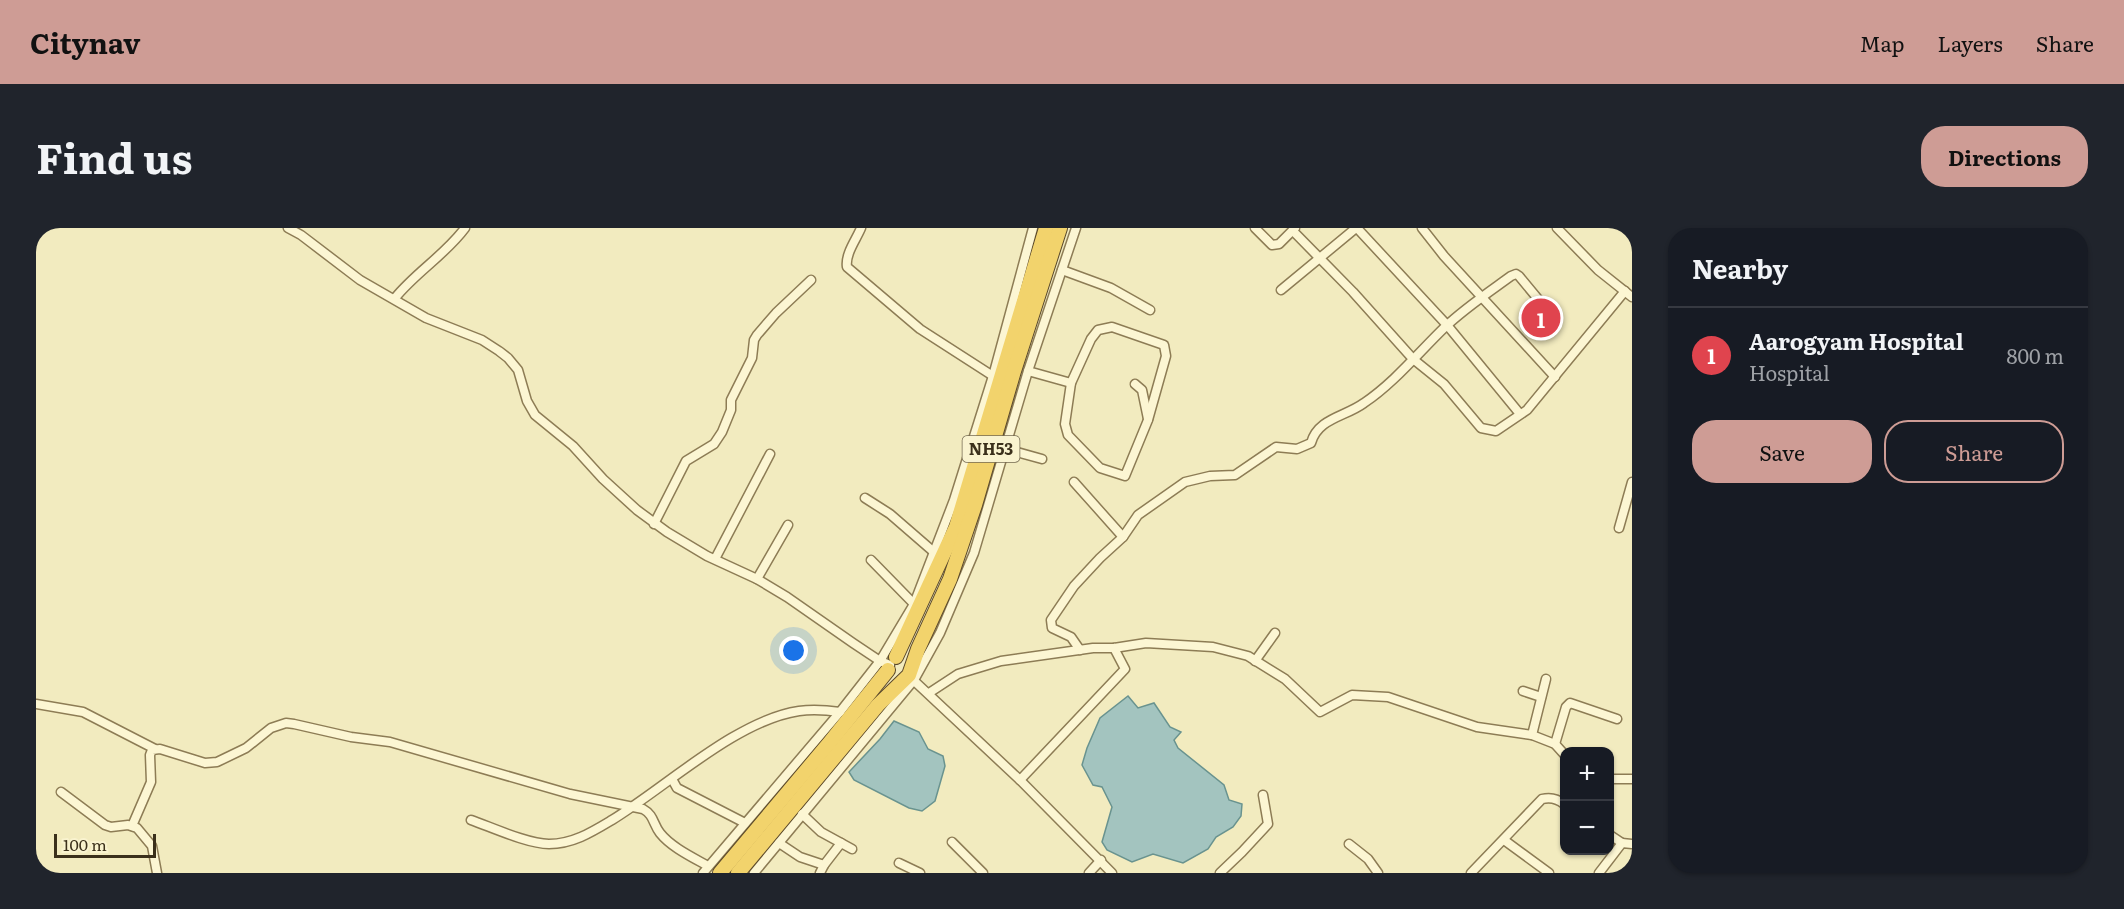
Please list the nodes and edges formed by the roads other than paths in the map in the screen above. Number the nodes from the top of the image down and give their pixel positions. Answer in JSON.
{"nodes":[{"id":1,"x":288,"y":228,"type":"edge"},
{"id":2,"x":465,"y":228,"type":"edge"},
{"id":3,"x":861,"y":228,"type":"edge"},
{"id":4,"x":1034,"y":228,"type":"edge"},
{"id":5,"x":1046,"y":228,"type":"edge"},
{"id":6,"x":1060,"y":228,"type":"edge"},
{"id":7,"x":1076,"y":228,"type":"edge"},
{"id":8,"x":1255,"y":228,"type":"edge"},
{"id":9,"x":1356,"y":228,"type":"edge"},
{"id":10,"x":1422,"y":228,"type":"edge"},
{"id":11,"x":1557,"y":228,"type":"edge"},
{"id":12,"x":1294,"y":229,"type":"edge"},
{"id":13,"x":1320,"y":258,"type":"junction"},
{"id":14,"x":1062,"y":270,"type":"junction"},
{"id":15,"x":811,"y":280,"type":"dead end"},
{"id":16,"x":1281,"y":290,"type":"dead end"},
{"id":17,"x":1629,"y":294,"type":"edge"},
{"id":18,"x":1482,"y":297,"type":"junction"},
{"id":19,"x":395,"y":298,"type":"junction"},
{"id":20,"x":1542,"y":305,"type":"dead end"},
{"id":21,"x":1150,"y":310,"type":"dead end"},
{"id":22,"x":1447,"y":325,"type":"junction"},
{"id":23,"x":1413,"y":359,"type":"junction"},
{"id":24,"x":1029,"y":371,"type":"junction"},
{"id":25,"x":993,"y":376,"type":"junction"},
{"id":26,"x":1555,"y":377,"type":"junction"},
{"id":27,"x":1071,"y":383,"type":"junction"},
{"id":28,"x":1135,"y":384,"type":"dead end"},
{"id":29,"x":1520,"y":414,"type":"junction"},
{"id":30,"x":1148,"y":420,"type":"junction"},
{"id":31,"x":1006,"y":449,"type":"junction"},
{"id":32,"x":770,"y":454,"type":"dead end"},
{"id":33,"x":1042,"y":459,"type":"dead end"},
{"id":34,"x":1074,"y":482,"type":"dead end"},
{"id":35,"x":1632,"y":482,"type":"edge"},
{"id":36,"x":865,"y":498,"type":"dead end"},
{"id":37,"x":654,"y":524,"type":"junction"},
{"id":38,"x":788,"y":525,"type":"dead end"},
{"id":39,"x":1619,"y":528,"type":"dead end"},
{"id":40,"x":1123,"y":537,"type":"junction"},
{"id":41,"x":935,"y":553,"type":"junction"},
{"id":42,"x":715,"y":560,"type":"junction"},
{"id":43,"x":871,"y":560,"type":"dead end"},
{"id":44,"x":757,"y":579,"type":"junction"},
{"id":45,"x":914,"y":604,"type":"junction"},
{"id":46,"x":1275,"y":633,"type":"dead end"},
{"id":47,"x":1114,"y":648,"type":"junction"},
{"id":48,"x":1080,"y":650,"type":"junction"},
{"id":49,"x":1255,"y":661,"type":"junction"},
{"id":50,"x":888,"y":663,"type":"junction"},
{"id":51,"x":909,"y":675,"type":"junction"},
{"id":52,"x":1545,"y":679,"type":"dead end"},
{"id":53,"x":1523,"y":691,"type":"dead end"},
{"id":54,"x":929,"y":693,"type":"junction"},
{"id":55,"x":1541,"y":697,"type":"junction"},
{"id":56,"x":36,"y":704,"type":"edge"},
{"id":57,"x":840,"y":712,"type":"junction"},
{"id":58,"x":1617,"y":719,"type":"dead end"},
{"id":59,"x":1532,"y":735,"type":"junction"},
{"id":60,"x":1555,"y":744,"type":"junction"},
{"id":61,"x":155,"y":749,"type":"junction"},
{"id":62,"x":1560,"y":750,"type":"edge"},
{"id":63,"x":672,"y":779,"type":"junction"},
{"id":64,"x":1614,"y":779,"type":"edge"},
{"id":65,"x":1632,"y":779,"type":"edge"},
{"id":66,"x":1020,"y":780,"type":"junction"},
{"id":67,"x":61,"y":792,"type":"dead end"},
{"id":68,"x":1263,"y":795,"type":"dead end"},
{"id":69,"x":1560,"y":801,"type":"edge"},
{"id":70,"x":634,"y":807,"type":"junction"},
{"id":71,"x":802,"y":814,"type":"junction"},
{"id":72,"x":471,"y":820,"type":"dead end"},
{"id":73,"x":745,"y":823,"type":"junction"},
{"id":74,"x":132,"y":826,"type":"junction"},
{"id":75,"x":1614,"y":838,"type":"edge"},
{"id":76,"x":1504,"y":840,"type":"junction"},
{"id":77,"x":952,"y":842,"type":"dead end"},
{"id":78,"x":779,"y":843,"type":"junction"},
{"id":79,"x":841,"y":843,"type":"junction"},
{"id":80,"x":1622,"y":843,"type":"junction"},
{"id":81,"x":1349,"y":844,"type":"dead end"},
{"id":82,"x":1632,"y":844,"type":"edge"},
{"id":83,"x":852,"y":849,"type":"dead end"},
{"id":84,"x":1101,"y":860,"type":"junction"},
{"id":85,"x":898,"y":863,"type":"dead end"},
{"id":86,"x":822,"y":869,"type":"edge"},
{"id":87,"x":710,"y":871,"type":"edge"},
{"id":88,"x":157,"y":873,"type":"edge"},
{"id":89,"x":738,"y":873,"type":"edge"},
{"id":90,"x":754,"y":873,"type":"edge"},
{"id":91,"x":920,"y":873,"type":"edge"},
{"id":92,"x":983,"y":873,"type":"edge"},
{"id":93,"x":1089,"y":873,"type":"edge"},
{"id":94,"x":1112,"y":873,"type":"edge"},
{"id":95,"x":1220,"y":873,"type":"edge"},
{"id":96,"x":1378,"y":873,"type":"edge"},
{"id":97,"x":1472,"y":873,"type":"edge"},
{"id":98,"x":1549,"y":873,"type":"edge"},
{"id":99,"x":1599,"y":873,"type":"edge"}],
"edges":[{"from":1,"to":19,"type":"street"},
{"from":2,"to":19,"type":"street"},
{"from":3,"to":25,"type":"street"},
{"from":4,"to":25,"type":"street"},
{"from":5,"to":50,"type":"highway","number":"NH53"},
{"from":6,"to":51,"type":"highway","number":"NH53"},
{"from":7,"to":14,"type":"street"},
{"from":8,"to":12,"type":"street"},
{"from":9,"to":13,"type":"street"},
{"from":9,"to":22,"type":"street"},
{"from":10,"to":18,"type":"street"},
{"from":11,"to":17,"type":"street"},
{"from":12,"to":13,"type":"street"},
{"from":13,"to":16,"type":"street"},
{"from":13,"to":23,"type":"street"},
{"from":14,"to":21,"type":"street"},
{"from":14,"to":24,"type":"street"},
{"from":15,"to":37,"type":"street"},
{"from":17,"to":26,"type":"street"},
{"from":18,"to":20,"type":"street"},
{"from":18,"to":22,"type":"street"},
{"from":18,"to":26,"type":"street"},
{"from":19,"to":37,"type":"street"},
{"from":22,"to":23,"type":"street"},
{"from":22,"to":29,"type":"street"},
{"from":23,"to":29,"type":"street"},
{"from":23,"to":40,"type":"street"},
{"from":24,"to":27,"type":"street"},
{"from":24,"to":31,"type":"street"},
{"from":25,"to":41,"type":"street"},
{"from":26,"to":29,"type":"street"},
{"from":27,"to":30,"type":"street"},
{"from":27,"to":30,"type":"street"},
{"from":28,"to":30,"type":"street"},
{"from":31,"to":33,"type":"street"},
{"from":31,"to":51,"type":"street"},
{"from":32,"to":42,"type":"street"},
{"from":34,"to":40,"type":"street"},
{"from":35,"to":39,"type":"street"},
{"from":36,"to":41,"type":"street"},
{"from":37,"to":42,"type":"street"},
{"from":38,"to":44,"type":"street"},
{"from":40,"to":48,"type":"street"},
{"from":41,"to":45,"type":"street"},
{"from":42,"to":44,"type":"street"},
{"from":43,"to":45,"type":"street"},
{"from":44,"to":50,"type":"street"},
{"from":45,"to":50,"type":"street"},
{"from":46,"to":49,"type":"street"},
{"from":47,"to":48,"type":"street"},
{"from":47,"to":49,"type":"street"},
{"from":47,"to":66,"type":"street"},
{"from":48,"to":54,"type":"street"},
{"from":49,"to":59,"type":"street"},
{"from":50,"to":51,"type":"highway"},
{"from":50,"to":51,"type":"highway"},
{"from":50,"to":57,"type":"street"},
{"from":50,"to":87,"type":"highway","number":"NH53"},
{"from":51,"to":54,"type":"street"},
{"from":51,"to":71,"type":"street"},
{"from":51,"to":89,"type":"highway","number":"NH53"},
{"from":52,"to":55,"type":"street"},
{"from":53,"to":55,"type":"street"},
{"from":54,"to":66,"type":"street"},
{"from":55,"to":59,"type":"street"},
{"from":56,"to":61,"type":"street"},
{"from":57,"to":63,"type":"street"},
{"from":57,"to":73,"type":"street"},
{"from":58,"to":60,"type":"street"},
{"from":59,"to":60,"type":"street"},
{"from":60,"to":62,"type":"street"},
{"from":61,"to":70,"type":"street"},
{"from":61,"to":74,"type":"street"},
{"from":63,"to":70,"type":"street"},
{"from":63,"to":73,"type":"street"},
{"from":64,"to":65,"type":"street"},
{"from":66,"to":84,"type":"street"},
{"from":67,"to":74,"type":"street"},
{"from":68,"to":95,"type":"street"},
{"from":69,"to":76,"type":"street"},
{"from":70,"to":72,"type":"street"},
{"from":70,"to":87,"type":"street"},
{"from":71,"to":78,"type":"street"},
{"from":71,"to":79,"type":"street"},
{"from":73,"to":87,"type":"street"},
{"from":74,"to":88,"type":"street"},
{"from":75,"to":80,"type":"street"},
{"from":76,"to":97,"type":"street"},
{"from":76,"to":98,"type":"street"},
{"from":77,"to":92,"type":"street"},
{"from":78,"to":86,"type":"street"},
{"from":78,"to":90,"type":"street"},
{"from":79,"to":83,"type":"street"},
{"from":79,"to":86,"type":"street"},
{"from":80,"to":82,"type":"street"},
{"from":80,"to":99,"type":"street"},
{"from":81,"to":96,"type":"street"},
{"from":84,"to":93,"type":"street"},
{"from":84,"to":94,"type":"street"},
{"from":85,"to":91,"type":"street"}]}
